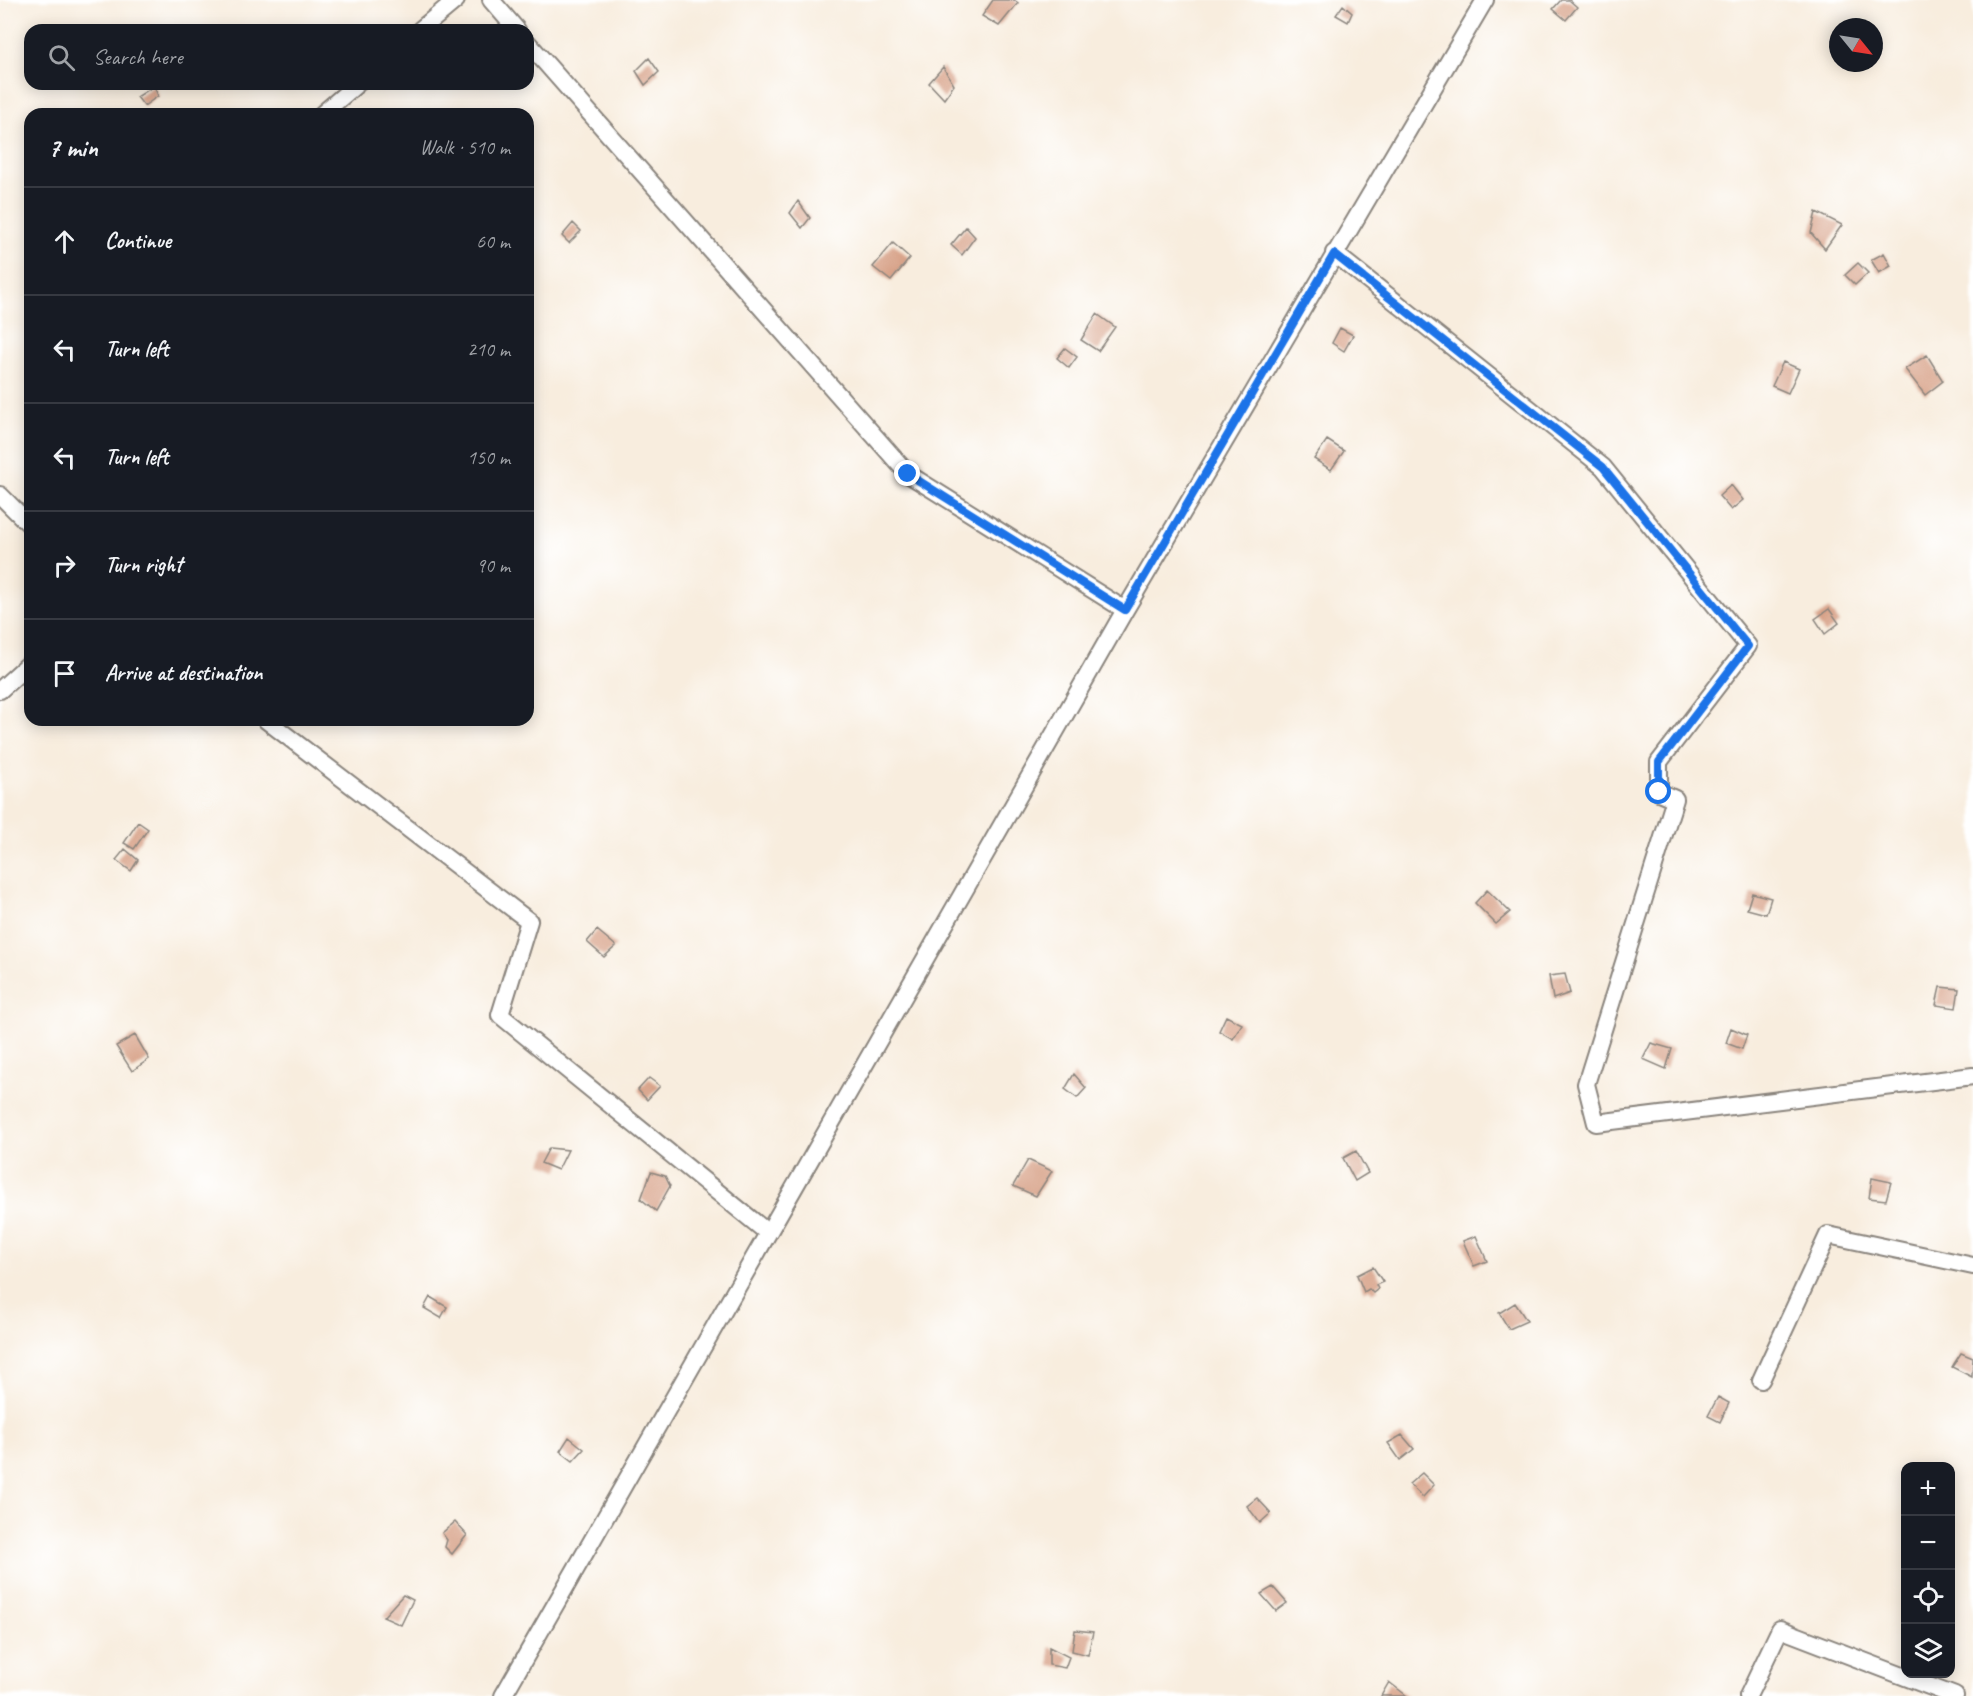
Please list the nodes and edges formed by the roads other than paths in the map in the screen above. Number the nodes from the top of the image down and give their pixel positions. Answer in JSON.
{"nodes":[{"id":1,"x":456,"y":0,"type":"edge"},
{"id":2,"x":490,"y":0,"type":"edge"},
{"id":3,"x":1485,"y":0,"type":"edge"},
{"id":4,"x":427,"y":24,"type":"edge"},
{"id":5,"x":512,"y":24,"type":"edge"},
{"id":6,"x":534,"y":50,"type":"edge"},
{"id":7,"x":350,"y":90,"type":"edge"},
{"id":8,"x":329,"y":108,"type":"edge"},
{"id":9,"x":1334,"y":254,"type":"junction"},
{"id":10,"x":0,"y":495,"type":"edge"},
{"id":11,"x":24,"y":519,"type":"edge"},
{"id":12,"x":1125,"y":610,"type":"junction"},
{"id":13,"x":24,"y":668,"type":"edge"},
{"id":14,"x":0,"y":690,"type":"edge"},
{"id":15,"x":274,"y":726,"type":"edge"},
{"id":16,"x":1973,"y":1076,"type":"edge"},
{"id":17,"x":768,"y":1233,"type":"junction"},
{"id":18,"x":1973,"y":1266,"type":"edge"},
{"id":19,"x":1761,"y":1380,"type":"dead end"},
{"id":20,"x":503,"y":1696,"type":"edge"},
{"id":21,"x":1748,"y":1696,"type":"edge"},
{"id":22,"x":1955,"y":1696,"type":"edge"}],
"edges":[{"from":1,"to":4,"type":"street"},
{"from":2,"to":5,"type":"street"},
{"from":3,"to":9,"type":"street"},
{"from":6,"to":12,"type":"street"},
{"from":7,"to":8,"type":"street"},
{"from":9,"to":12,"type":"street"},
{"from":9,"to":16,"type":"street"},
{"from":10,"to":11,"type":"street"},
{"from":12,"to":17,"type":"street"},
{"from":13,"to":14,"type":"street"},
{"from":15,"to":17,"type":"street"},
{"from":17,"to":20,"type":"street"},
{"from":18,"to":19,"type":"street"},
{"from":21,"to":22,"type":"street"}]}
